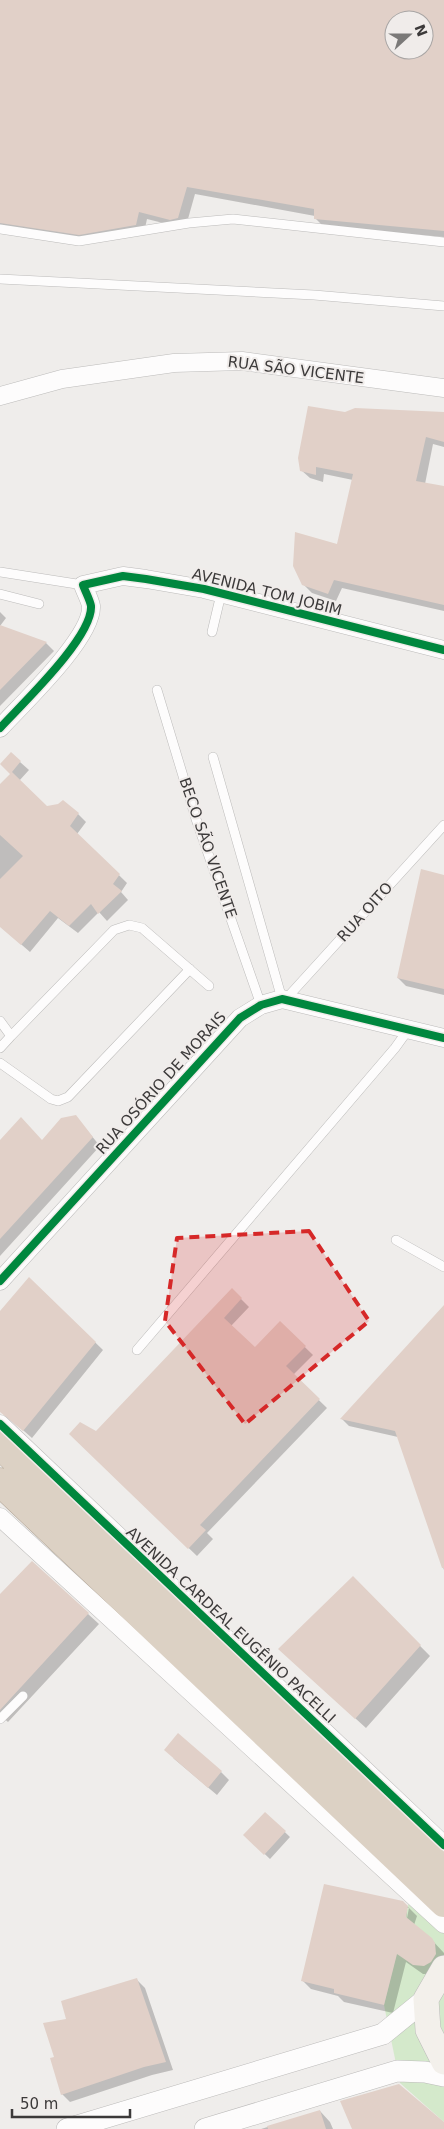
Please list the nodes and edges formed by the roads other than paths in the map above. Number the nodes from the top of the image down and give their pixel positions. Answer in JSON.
{"nodes":[{"id":1,"x":0,"y":229,"type":"edge"},
{"id":2,"x":444,"y":242,"type":"edge"},
{"id":3,"x":0,"y":279,"type":"edge"},
{"id":4,"x":444,"y":306,"type":"edge"},
{"id":5,"x":444,"y":388,"type":"edge"},
{"id":6,"x":0,"y":396,"type":"edge"},
{"id":7,"x":0,"y":572,"type":"edge"},
{"id":8,"x":83,"y":585,"type":"junction"},
{"id":9,"x":0,"y":594,"type":"edge"},
{"id":10,"x":221,"y":594,"type":"junction"},
{"id":11,"x":39,"y":604,"type":"dead end"},
{"id":12,"x":212,"y":632,"type":"dead end"},
{"id":13,"x":444,"y":650,"type":"edge"},
{"id":14,"x":157,"y":690,"type":"dead end"},
{"id":15,"x":0,"y":728,"type":"edge"},
{"id":16,"x":213,"y":757,"type":"dead end"},
{"id":17,"x":444,"y":825,"type":"edge"},
{"id":18,"x":190,"y":969,"type":"junction"},
{"id":19,"x":209,"y":986,"type":"dead end"},
{"id":20,"x":284,"y":999,"type":"junction"},
{"id":21,"x":261,"y":1005,"type":"junction"},
{"id":22,"x":0,"y":1021,"type":"edge"},
{"id":23,"x":408,"y":1030,"type":"junction"},
{"id":24,"x":11,"y":1036,"type":"junction"},
{"id":25,"x":444,"y":1038,"type":"edge"},
{"id":26,"x":0,"y":1048,"type":"edge"},
{"id":27,"x":0,"y":1063,"type":"edge"},
{"id":28,"x":396,"y":1240,"type":"dead end"},
{"id":29,"x":444,"y":1267,"type":"edge"},
{"id":30,"x":0,"y":1281,"type":"edge"},
{"id":31,"x":137,"y":1350,"type":"dead end"},
{"id":32,"x":0,"y":1424,"type":"edge"},
{"id":33,"x":0,"y":1445,"type":"edge"},
{"id":34,"x":0,"y":1482,"type":"edge"},
{"id":35,"x":0,"y":1517,"type":"edge"},
{"id":36,"x":23,"y":1696,"type":"dead end"},
{"id":37,"x":0,"y":1719,"type":"edge"},
{"id":38,"x":444,"y":1846,"type":"edge"},
{"id":39,"x":444,"y":1871,"type":"edge"},
{"id":40,"x":444,"y":1904,"type":"edge"},
{"id":41,"x":444,"y":1924,"type":"edge"},
{"id":42,"x":444,"y":1968,"type":"edge"},
{"id":43,"x":426,"y":1999,"type":"junction"},
{"id":44,"x":444,"y":2062,"type":"edge"},
{"id":45,"x":444,"y":2076,"type":"edge"},
{"id":46,"x":67,"y":2129,"type":"edge"},
{"id":47,"x":205,"y":2129,"type":"edge"}],
"edges":[{"from":1,"to":2,"type":"lane"},
{"from":3,"to":4,"type":"lane"},
{"from":5,"to":6,"type":"street","name":"RUA SÃO VICENTE"},
{"from":7,"to":8,"type":"lane","name":"AVENIDA TOM JOBIM"},
{"from":8,"to":10,"type":"street","name":"AVENIDA TOM JOBIM"},
{"from":8,"to":15,"type":"street"},
{"from":9,"to":11,"type":"lane"},
{"from":10,"to":12,"type":"lane"},
{"from":10,"to":13,"type":"street","name":"AVENIDA TOM JOBIM"},
{"from":14,"to":21,"type":"lane","name":"BECO SÃO VICENTE"},
{"from":16,"to":20,"type":"lane"},
{"from":17,"to":20,"type":"lane","name":"RUA OITO"},
{"from":18,"to":19,"type":"lane"},
{"from":18,"to":24,"type":"lane"},
{"from":18,"to":27,"type":"lane"},
{"from":20,"to":21,"type":"street","name":"RUA OSÓRIO DE MORAIS"},
{"from":20,"to":23,"type":"street","name":"RUA OSÓRIO DE MORAIS"},
{"from":21,"to":30,"type":"street","name":"RUA OSÓRIO DE MORAIS"},
{"from":22,"to":24,"type":"lane"},
{"from":23,"to":25,"type":"street","name":"RUA OSÓRIO DE MORAIS"},
{"from":23,"to":31,"type":"lane"},
{"from":24,"to":26,"type":"lane"},
{"from":28,"to":29,"type":"lane"},
{"from":32,"to":38,"type":"street","name":"AVENIDA CARDEAL EUGÊNIO PACELLI"},
{"from":33,"to":39,"type":"highway","name":"AVENIDA CARDEAL EUGÊNIO PACELLI"},
{"from":34,"to":40,"type":"highway"},
{"from":35,"to":41,"type":"street"},
{"from":36,"to":37,"type":"lane"},
{"from":42,"to":43,"type":"main road"},
{"from":43,"to":44,"type":"main road"},
{"from":43,"to":46,"type":"street"},
{"from":45,"to":47,"type":"street"}]}
